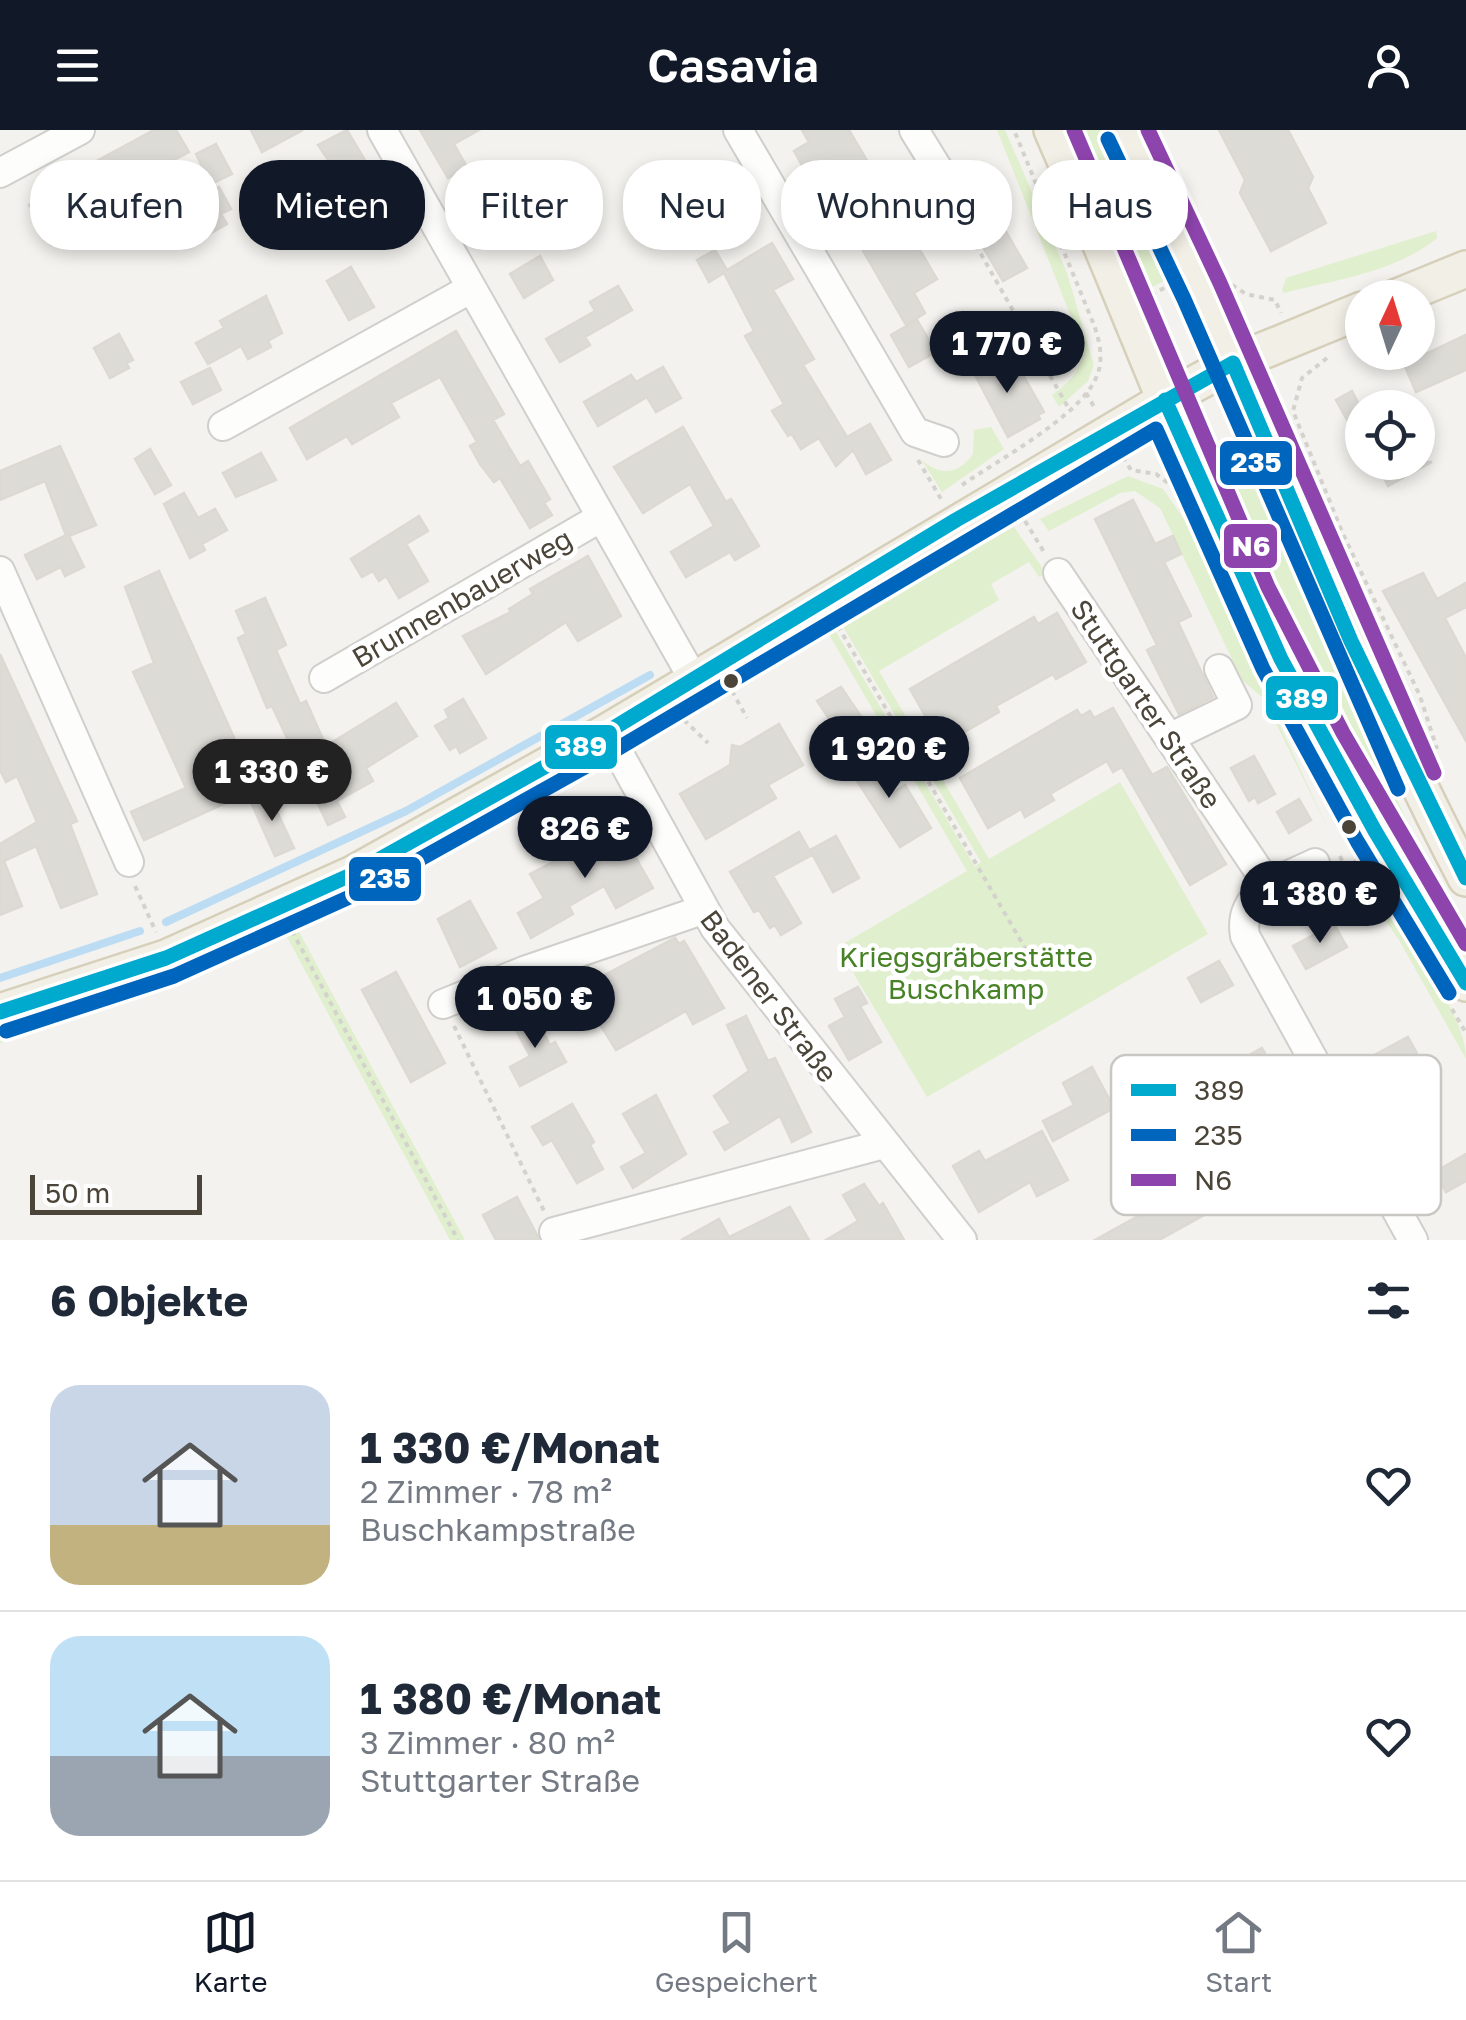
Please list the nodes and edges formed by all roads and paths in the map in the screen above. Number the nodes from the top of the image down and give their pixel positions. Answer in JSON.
{"nodes":[{"id":1,"x":80,"y":130,"type":"edge"},
{"id":2,"x":382,"y":130,"type":"edge"},
{"id":3,"x":738,"y":130,"type":"edge"},
{"id":4,"x":914,"y":130,"type":"edge"},
{"id":5,"x":1014,"y":130,"type":"edge"},
{"id":6,"x":1052,"y":130,"type":"edge"},
{"id":7,"x":1126,"y":130,"type":"edge"},
{"id":8,"x":932,"y":160,"type":"edge"},
{"id":9,"x":3,"y":165,"type":"edge"},
{"id":10,"x":976,"y":250,"type":"edge"},
{"id":11,"x":1466,"y":270,"type":"edge"},
{"id":12,"x":1211,"y":276,"type":"junction"},
{"id":13,"x":1435,"y":282,"type":"edge"},
{"id":14,"x":470,"y":289,"type":"junction"},
{"id":15,"x":1275,"y":300,"type":"dead end"},
{"id":16,"x":1126,"y":308,"type":"junction"},
{"id":17,"x":1345,"y":317,"type":"edge"},
{"id":18,"x":1234,"y":363,"type":"junction"},
{"id":19,"x":1305,"y":373,"type":"dead end"},
{"id":20,"x":1166,"y":400,"type":"junction"},
{"id":21,"x":1069,"y":409,"type":"junction"},
{"id":22,"x":223,"y":426,"type":"dead end"},
{"id":23,"x":915,"y":432,"type":"junction"},
{"id":24,"x":944,"y":442,"type":"dead end"},
{"id":25,"x":1131,"y":470,"type":"dead end"},
{"id":26,"x":957,"y":488,"type":"dead end"},
{"id":27,"x":1175,"y":490,"type":"dead end"},
{"id":28,"x":941,"y":499,"type":"dead end"},
{"id":29,"x":600,"y":518,"type":"junction"},
{"id":30,"x":1025,"y":521,"type":"dead end"},
{"id":31,"x":0,"y":571,"type":"edge"},
{"id":32,"x":1058,"y":573,"type":"joint"},
{"id":33,"x":824,"y":600,"type":"junction"},
{"id":34,"x":1219,"y":669,"type":"dead end"},
{"id":35,"x":324,"y":678,"type":"dead end"},
{"id":36,"x":694,"y":680,"type":"junction"},
{"id":37,"x":606,"y":732,"type":"junction"},
{"id":38,"x":1169,"y":738,"type":"junction"},
{"id":39,"x":1443,"y":764,"type":"dead end"},
{"id":40,"x":129,"y":862,"type":"joint"},
{"id":41,"x":1316,"y":862,"type":"dead end"},
{"id":42,"x":1466,"y":878,"type":"edge"},
{"id":43,"x":1269,"y":886,"type":"junction"},
{"id":44,"x":280,"y":909,"type":"junction"},
{"id":45,"x":702,"y":910,"type":"junction"},
{"id":46,"x":158,"y":936,"type":"dead end"},
{"id":47,"x":1036,"y":967,"type":"dead end"},
{"id":48,"x":1466,"y":984,"type":"edge"},
{"id":49,"x":443,"y":1004,"type":"joint"},
{"id":50,"x":0,"y":1012,"type":"edge"},
{"id":51,"x":1310,"y":1055,"type":"edge"},
{"id":52,"x":884,"y":1144,"type":"junction"},
{"id":53,"x":1398,"y":1215,"type":"edge"},
{"id":54,"x":554,"y":1232,"type":"joint"},
{"id":55,"x":458,"y":1240,"type":"edge"},
{"id":56,"x":962,"y":1240,"type":"edge"},
{"id":57,"x":1412,"y":1240,"type":"edge"}],
"edges":[{"from":1,"to":9,"type":"street"},
{"from":2,"to":14,"type":"street","name":"Brunnenbauerweg"},
{"from":3,"to":23,"type":"street"},
{"from":4,"to":8,"type":"street"},
{"from":5,"to":21,"type":"path"},
{"from":6,"to":16,"type":"main road"},
{"from":7,"to":12,"type":"main road"},
{"from":10,"to":21,"type":"path"},
{"from":11,"to":13,"type":"main road"},
{"from":12,"to":15,"type":"path"},
{"from":12,"to":16,"type":"path"},
{"from":12,"to":18,"type":"main road"},
{"from":14,"to":22,"type":"street"},
{"from":14,"to":29,"type":"street","name":"Brunnenbauerweg"},
{"from":16,"to":20,"type":"main road"},
{"from":17,"to":18,"type":"main road"},
{"from":18,"to":20,"type":"main road"},
{"from":18,"to":42,"type":"main road"},
{"from":19,"to":39,"type":"path"},
{"from":20,"to":33,"type":"main road"},
{"from":20,"to":48,"type":"main road"},
{"from":21,"to":26,"type":"path"},
{"from":23,"to":24,"type":"street"},
{"from":23,"to":28,"type":"path"},
{"from":25,"to":27,"type":"path"},
{"from":29,"to":35,"type":"street","name":"Brunnenbauerweg"},
{"from":29,"to":36,"type":"street","name":"Brunnenbauerweg"},
{"from":30,"to":32,"type":"path","name":"Stuttgarter Straße"},
{"from":31,"to":40,"type":"street"},
{"from":32,"to":38,"type":"street","name":"Stuttgarter Straße"},
{"from":33,"to":36,"type":"main road"},
{"from":33,"to":47,"type":"path"},
{"from":34,"to":38,"type":"street"},
{"from":36,"to":37,"type":"main road"},
{"from":37,"to":44,"type":"main road"},
{"from":37,"to":45,"type":"street","name":"Badener Straße"},
{"from":38,"to":43,"type":"street","name":"Stuttgarter Straße"},
{"from":40,"to":46,"type":"path"},
{"from":41,"to":43,"type":"street"},
{"from":43,"to":51,"type":"street"},
{"from":44,"to":50,"type":"main road"},
{"from":44,"to":55,"type":"path"},
{"from":45,"to":49,"type":"street"},
{"from":45,"to":52,"type":"street","name":"Badener Straße"},
{"from":49,"to":54,"type":"path"},
{"from":52,"to":54,"type":"street"},
{"from":52,"to":56,"type":"street","name":"Badener Straße"},
{"from":53,"to":57,"type":"street"}]}
